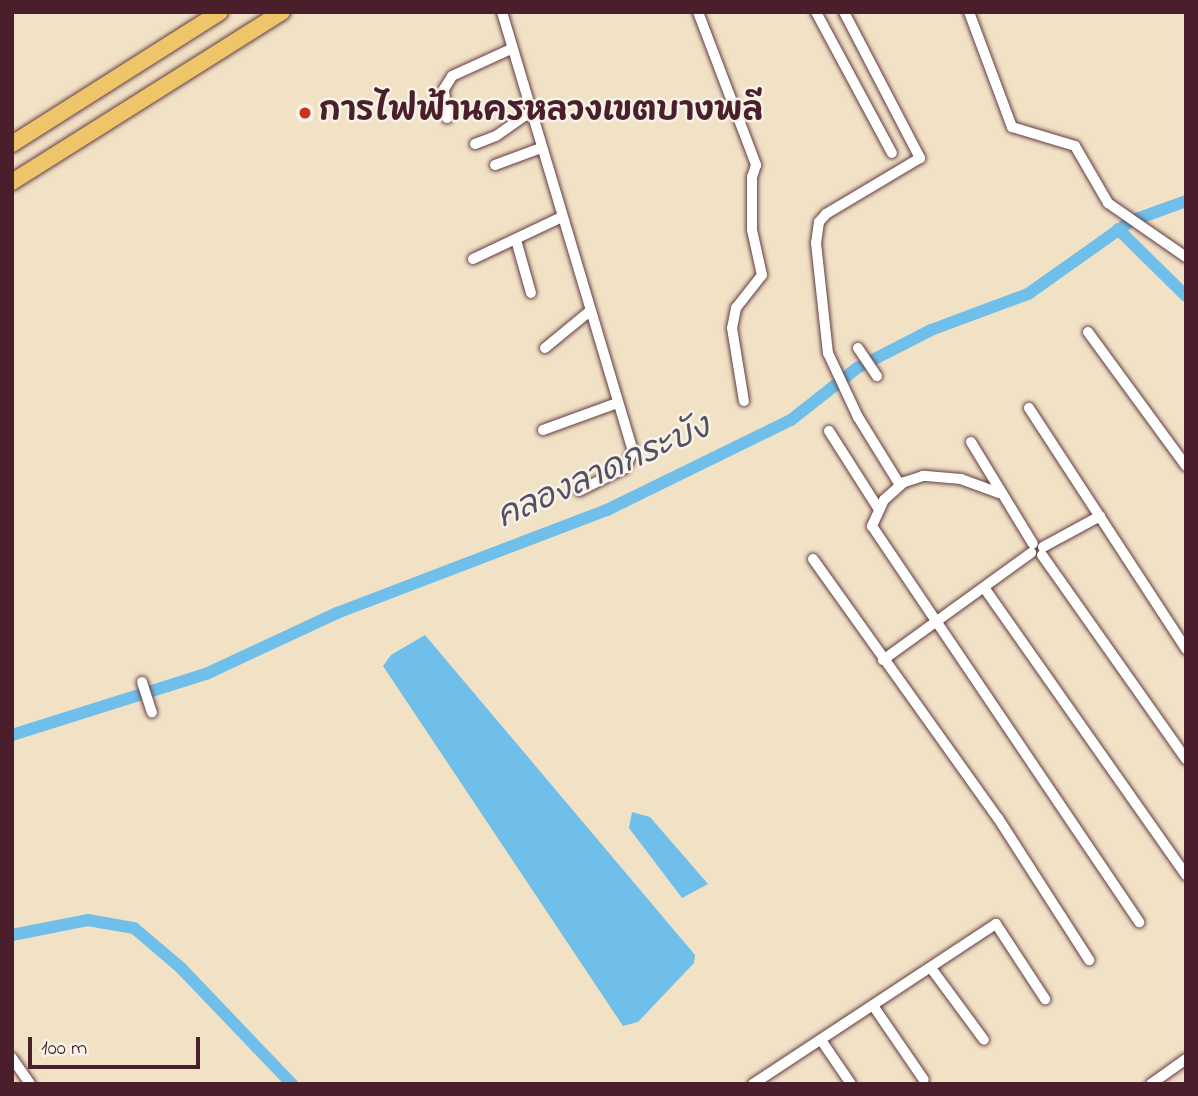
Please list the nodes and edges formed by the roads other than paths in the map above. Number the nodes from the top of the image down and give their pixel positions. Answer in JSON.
{"nodes":[{"id":1,"x":220,"y":12,"type":"edge"},
{"id":2,"x":282,"y":12,"type":"edge"},
{"id":3,"x":502,"y":12,"type":"edge"},
{"id":4,"x":698,"y":12,"type":"edge"},
{"id":5,"x":816,"y":12,"type":"edge"},
{"id":6,"x":844,"y":12,"type":"edge"},
{"id":7,"x":969,"y":12,"type":"edge"},
{"id":8,"x":511,"y":49,"type":"junction"},
{"id":9,"x":530,"y":112,"type":"junction"},
{"id":10,"x":447,"y":118,"type":"dead end"},
{"id":11,"x":12,"y":144,"type":"edge"},
{"id":12,"x":475,"y":144,"type":"dead end"},
{"id":13,"x":541,"y":148,"type":"junction"},
{"id":14,"x":892,"y":153,"type":"dead end"},
{"id":15,"x":495,"y":165,"type":"dead end"},
{"id":16,"x":12,"y":183,"type":"edge"},
{"id":17,"x":562,"y":217,"type":"junction"},
{"id":18,"x":516,"y":240,"type":"junction"},
{"id":19,"x":1186,"y":257,"type":"edge"},
{"id":20,"x":473,"y":259,"type":"dead end"},
{"id":21,"x":531,"y":293,"type":"dead end"},
{"id":22,"x":590,"y":311,"type":"junction"},
{"id":23,"x":1088,"y":332,"type":"dead end"},
{"id":24,"x":544,"y":348,"type":"dead end"},
{"id":25,"x":859,"y":350,"type":"dead end"},
{"id":26,"x":876,"y":375,"type":"dead end"},
{"id":27,"x":744,"y":401,"type":"dead end"},
{"id":28,"x":617,"y":403,"type":"junction"},
{"id":29,"x":1028,"y":408,"type":"dead end"},
{"id":30,"x":543,"y":430,"type":"dead end"},
{"id":31,"x":829,"y":431,"type":"dead end"},
{"id":32,"x":971,"y":442,"type":"dead end"},
{"id":33,"x":1186,"y":466,"type":"edge"},
{"id":34,"x":900,"y":485,"type":"junction"},
{"id":35,"x":579,"y":491,"type":"dead end"},
{"id":36,"x":999,"y":493,"type":"junction"},
{"id":37,"x":878,"y":508,"type":"junction"},
{"id":38,"x":1100,"y":516,"type":"junction"},
{"id":39,"x":1037,"y":550,"type":"junction"},
{"id":40,"x":813,"y":559,"type":"dead end"},
{"id":41,"x":985,"y":589,"type":"junction"},
{"id":42,"x":938,"y":623,"type":"junction"},
{"id":43,"x":1186,"y":649,"type":"edge"},
{"id":44,"x":883,"y":660,"type":"junction"},
{"id":45,"x":142,"y":682,"type":"dead end"},
{"id":46,"x":152,"y":712,"type":"dead end"},
{"id":47,"x":1186,"y":759,"type":"edge"},
{"id":48,"x":1186,"y":875,"type":"edge"},
{"id":49,"x":1139,"y":922,"type":"dead end"},
{"id":50,"x":1089,"y":960,"type":"dead end"},
{"id":51,"x":931,"y":968,"type":"junction"},
{"id":52,"x":1045,"y":999,"type":"dead end"},
{"id":53,"x":874,"y":1007,"type":"junction"},
{"id":54,"x":821,"y":1040,"type":"junction"},
{"id":55,"x":984,"y":1040,"type":"dead end"},
{"id":56,"x":1186,"y":1059,"type":"edge"},
{"id":57,"x":13,"y":1061,"type":"edge"},
{"id":58,"x":924,"y":1080,"type":"dead end"},
{"id":59,"x":766,"y":1081,"type":"edge"},
{"id":60,"x":30,"y":1084,"type":"edge"},
{"id":61,"x":753,"y":1084,"type":"edge"},
{"id":62,"x":851,"y":1084,"type":"edge"},
{"id":63,"x":1151,"y":1084,"type":"edge"}],
"edges":[{"from":1,"to":11,"type":"main road"},
{"from":2,"to":16,"type":"main road"},
{"from":3,"to":8,"type":"street"},
{"from":4,"to":27,"type":"street"},
{"from":5,"to":14,"type":"street"},
{"from":6,"to":34,"type":"street"},
{"from":7,"to":19,"type":"street"},
{"from":8,"to":9,"type":"street"},
{"from":8,"to":10,"type":"street"},
{"from":9,"to":12,"type":"street"},
{"from":9,"to":13,"type":"street"},
{"from":13,"to":15,"type":"street"},
{"from":13,"to":17,"type":"street"},
{"from":17,"to":18,"type":"street"},
{"from":17,"to":22,"type":"street"},
{"from":18,"to":20,"type":"street"},
{"from":18,"to":21,"type":"street"},
{"from":22,"to":24,"type":"street"},
{"from":22,"to":28,"type":"street"},
{"from":23,"to":33,"type":"street"},
{"from":25,"to":26,"type":"street"},
{"from":28,"to":30,"type":"street"},
{"from":28,"to":35,"type":"street"},
{"from":29,"to":38,"type":"street"},
{"from":31,"to":37,"type":"street"},
{"from":32,"to":36,"type":"street"},
{"from":34,"to":36,"type":"street"},
{"from":34,"to":37,"type":"street"},
{"from":36,"to":39,"type":"street"},
{"from":37,"to":42,"type":"street"},
{"from":38,"to":39,"type":"street"},
{"from":38,"to":43,"type":"street"},
{"from":39,"to":41,"type":"street"},
{"from":39,"to":47,"type":"street"},
{"from":40,"to":44,"type":"street"},
{"from":41,"to":42,"type":"street"},
{"from":41,"to":48,"type":"street"},
{"from":42,"to":44,"type":"street"},
{"from":42,"to":49,"type":"street"},
{"from":44,"to":50,"type":"street"},
{"from":45,"to":46,"type":"street"},
{"from":51,"to":52,"type":"street"},
{"from":51,"to":53,"type":"street"},
{"from":51,"to":55,"type":"street"},
{"from":53,"to":54,"type":"street"},
{"from":53,"to":58,"type":"street"},
{"from":54,"to":59,"type":"street"},
{"from":54,"to":62,"type":"street"},
{"from":56,"to":63,"type":"street"},
{"from":57,"to":60,"type":"street"},
{"from":59,"to":61,"type":"street"}]}
